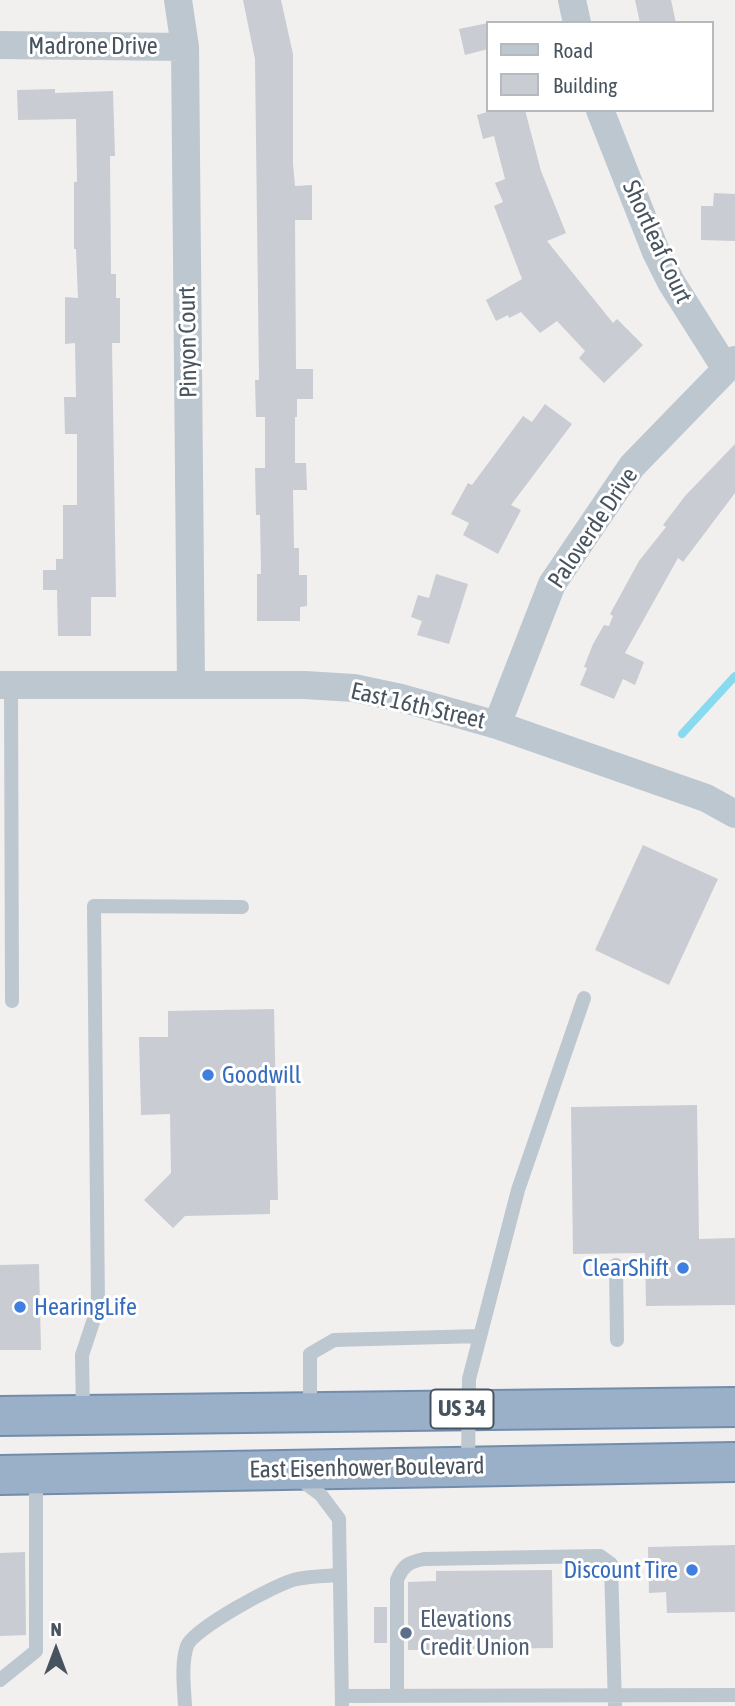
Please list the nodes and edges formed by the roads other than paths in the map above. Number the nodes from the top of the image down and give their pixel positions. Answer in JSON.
{"nodes":[{"id":1,"x":178,"y":0,"type":"edge"},
{"id":2,"x":572,"y":0,"type":"edge"},
{"id":3,"x":577,"y":21,"type":"edge"},
{"id":4,"x":0,"y":46,"type":"edge"},
{"id":5,"x":185,"y":47,"type":"junction"},
{"id":6,"x":601,"y":112,"type":"edge"},
{"id":7,"x":730,"y":365,"type":"edge"},
{"id":8,"x":6,"y":685,"type":"edge"},
{"id":9,"x":191,"y":685,"type":"junction"},
{"id":10,"x":497,"y":725,"type":"junction"},
{"id":11,"x":735,"y":814,"type":"edge"},
{"id":12,"x":6,"y":867,"type":"edge"},
{"id":13,"x":242,"y":907,"type":"dead end"},
{"id":14,"x":584,"y":998,"type":"dead end"},
{"id":15,"x":12,"y":1001,"type":"dead end"},
{"id":16,"x":616,"y":1265,"type":"dead end"},
{"id":17,"x":480,"y":1336,"type":"junction"},
{"id":18,"x":617,"y":1340,"type":"dead end"},
{"id":19,"x":735,"y":1406,"type":"edge"},
{"id":20,"x":470,"y":1409,"type":"junction"},
{"id":21,"x":310,"y":1411,"type":"junction"},
{"id":22,"x":83,"y":1415,"type":"junction"},
{"id":23,"x":0,"y":1416,"type":"edge"},
{"id":24,"x":735,"y":1462,"type":"edge"},
{"id":25,"x":468,"y":1466,"type":"junction"},
{"id":26,"x":287,"y":1470,"type":"junction"},
{"id":27,"x":18,"y":1474,"type":"edge"},
{"id":28,"x":340,"y":1575,"type":"junction"},
{"id":29,"x":0,"y":1680,"type":"edge"},
{"id":30,"x":397,"y":1695,"type":"junction"},
{"id":31,"x":735,"y":1695,"type":"edge"},
{"id":32,"x":342,"y":1701,"type":"edge"},
{"id":33,"x":615,"y":1701,"type":"edge"},
{"id":34,"x":185,"y":1706,"type":"edge"}],
"edges":[{"from":1,"to":5,"type":"street","name":"Pinyon Court"},
{"from":2,"to":3,"type":"street"},
{"from":4,"to":5,"type":"street","name":"Madrone Drive"},
{"from":5,"to":9,"type":"street","name":"Pinyon Court"},
{"from":6,"to":7,"type":"street","name":"Shortleaf Court"},
{"from":7,"to":10,"type":"street","name":"Paloverde Drive"},
{"from":8,"to":9,"type":"street","name":"East 16th Street"},
{"from":8,"to":12,"type":"lane"},
{"from":9,"to":10,"type":"street","name":"East 16th Street"},
{"from":10,"to":11,"type":"street","name":"East 16th Street"},
{"from":12,"to":15,"type":"lane"},
{"from":13,"to":22,"type":"lane"},
{"from":14,"to":17,"type":"lane"},
{"from":16,"to":18,"type":"lane"},
{"from":17,"to":20,"type":"lane"},
{"from":17,"to":21,"type":"lane"},
{"from":19,"to":20,"type":"highway","number":"US 34"},
{"from":20,"to":21,"type":"highway","number":"US 34"},
{"from":20,"to":25,"type":"lane"},
{"from":21,"to":22,"type":"highway","number":"US 34"},
{"from":22,"to":23,"type":"highway","number":"US 34"},
{"from":24,"to":25,"type":"highway","name":"East Eisenhower Boulevard"},
{"from":25,"to":26,"type":"highway","name":"East Eisenhower Boulevard"},
{"from":26,"to":27,"type":"highway","name":"East Eisenhower Boulevard"},
{"from":26,"to":28,"type":"lane"},
{"from":27,"to":29,"type":"lane"},
{"from":28,"to":32,"type":"lane"},
{"from":28,"to":34,"type":"lane"},
{"from":30,"to":32,"type":"lane"},
{"from":30,"to":33,"type":"lane"},
{"from":30,"to":33,"type":"lane"},
{"from":31,"to":33,"type":"lane"}]}
